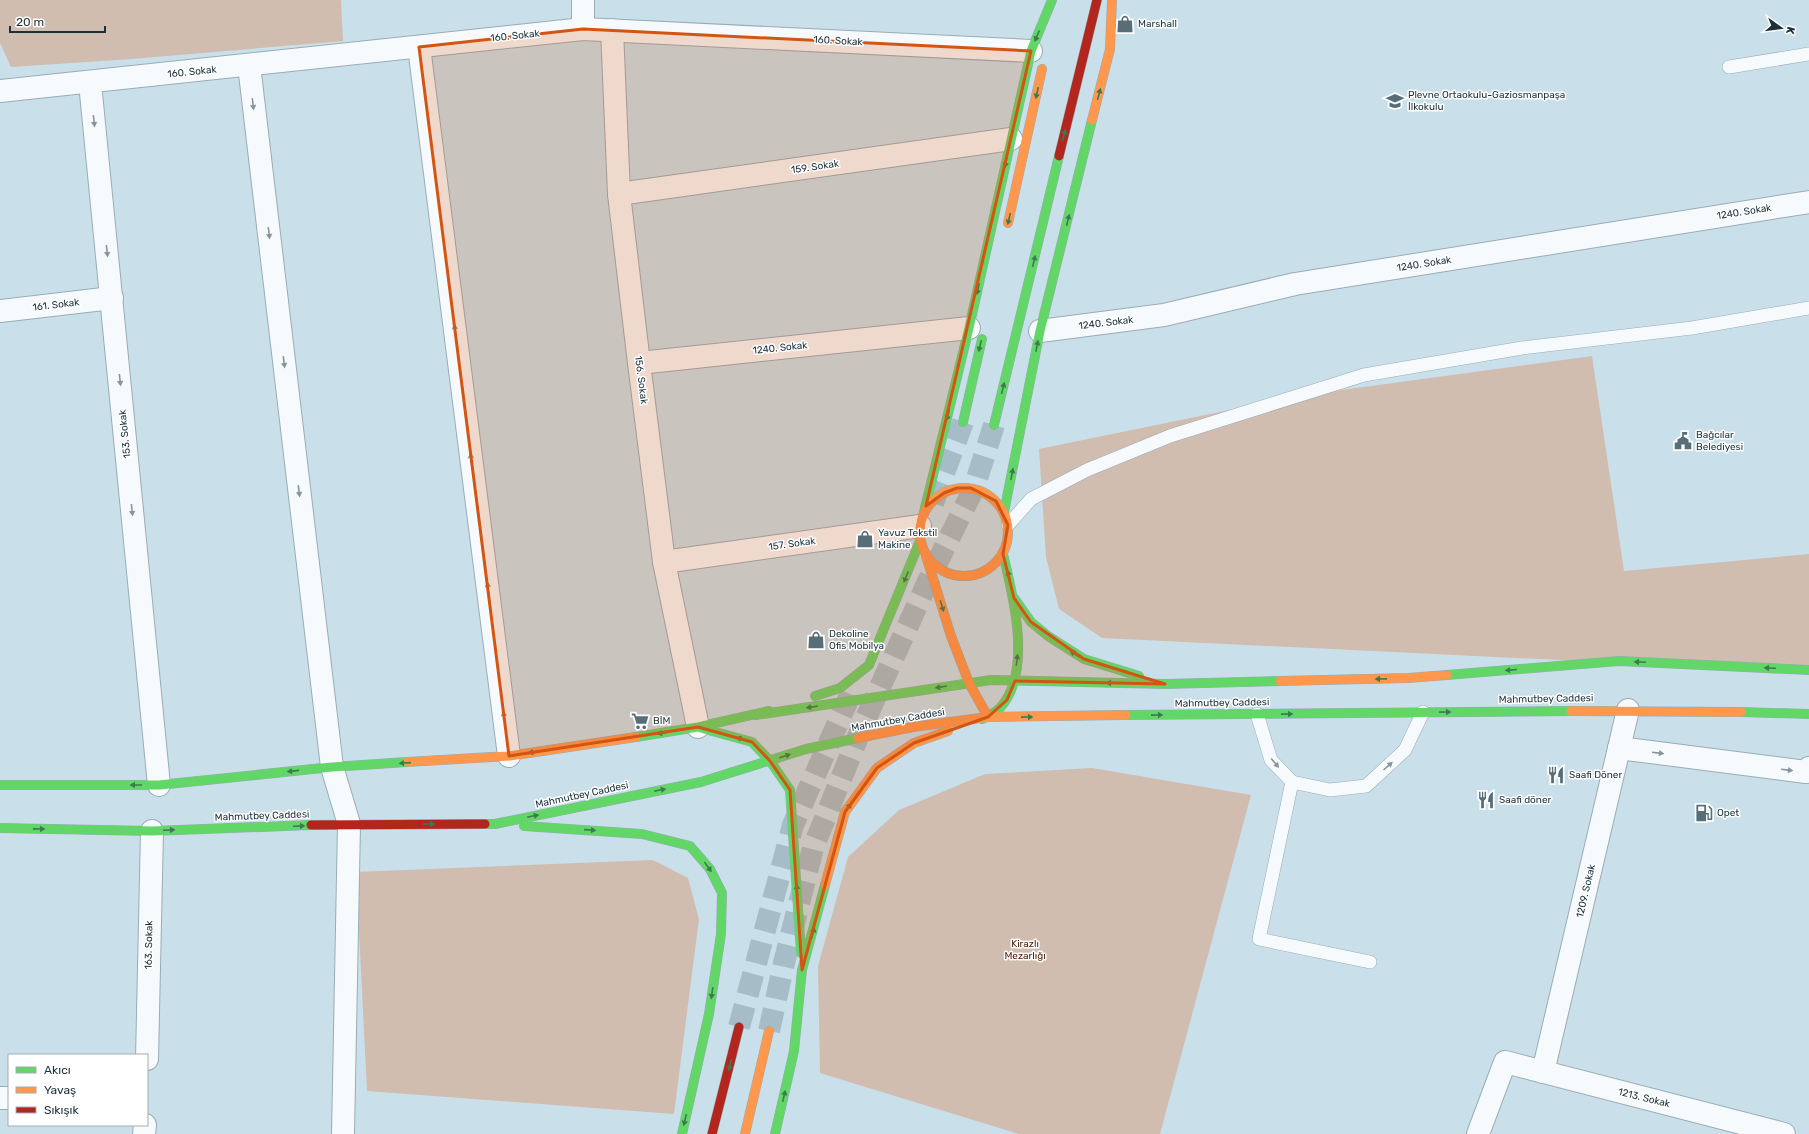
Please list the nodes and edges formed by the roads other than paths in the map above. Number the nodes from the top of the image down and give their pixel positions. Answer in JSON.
{"nodes":[{"id":1,"x":583,"y":0,"type":"edge"},
{"id":2,"x":1052,"y":0,"type":"edge"},
{"id":3,"x":1058,"y":0,"type":"edge"},
{"id":4,"x":1097,"y":0,"type":"edge"},
{"id":5,"x":1112,"y":0,"type":"edge"},
{"id":6,"x":1053,"y":23,"type":"dead end"},
{"id":7,"x":583,"y":29,"type":"junction"},
{"id":8,"x":612,"y":30,"type":"junction"},
{"id":9,"x":419,"y":47,"type":"junction"},
{"id":10,"x":1809,"y":54,"type":"edge"},
{"id":11,"x":1038,"y":56,"type":"junction"},
{"id":12,"x":249,"y":65,"type":"junction"},
{"id":13,"x":1729,"y":67,"type":"dead end"},
{"id":14,"x":90,"y":83,"type":"junction"},
{"id":15,"x":0,"y":91,"type":"edge"},
{"id":16,"x":1011,"y":139,"type":"junction"},
{"id":17,"x":619,"y":194,"type":"junction"},
{"id":18,"x":1809,"y":202,"type":"edge"},
{"id":19,"x":1006,"y":230,"type":"dead end"},
{"id":20,"x":112,"y":298,"type":"junction"},
{"id":21,"x":1809,"y":308,"type":"edge"},
{"id":22,"x":0,"y":311,"type":"edge"},
{"id":23,"x":976,"y":329,"type":"junction"},
{"id":24,"x":1040,"y":331,"type":"junction"},
{"id":25,"x":638,"y":363,"type":"junction"},
{"id":26,"x":963,"y":422,"type":"tunnel mouth"},
{"id":27,"x":994,"y":425,"type":"tunnel mouth"},
{"id":28,"x":1004,"y":512,"type":"junction"},
{"id":29,"x":1008,"y":525,"type":"junction"},
{"id":30,"x":921,"y":526,"type":"junction"},
{"id":31,"x":1004,"y":554,"type":"junction"},
{"id":32,"x":926,"y":556,"type":"junction"},
{"id":33,"x":664,"y":562,"type":"junction"},
{"id":34,"x":1014,"y":598,"type":"junction"},
{"id":35,"x":1809,"y":670,"type":"edge"},
{"id":36,"x":1015,"y":681,"type":"junction"},
{"id":37,"x":969,"y":682,"type":"junction"},
{"id":38,"x":1165,"y":684,"type":"junction"},
{"id":39,"x":1628,"y":710,"type":"junction"},
{"id":40,"x":1423,"y":712,"type":"junction"},
{"id":41,"x":1257,"y":714,"type":"junction"},
{"id":42,"x":1809,"y":714,"type":"edge"},
{"id":43,"x":756,"y":715,"type":"junction"},
{"id":44,"x":988,"y":717,"type":"junction"},
{"id":45,"x":698,"y":727,"type":"junction"},
{"id":46,"x":1619,"y":748,"type":"junction"},
{"id":47,"x":509,"y":756,"type":"junction"},
{"id":48,"x":770,"y":761,"type":"junction"},
{"id":49,"x":332,"y":768,"type":"junction"},
{"id":50,"x":1809,"y":768,"type":"edge"},
{"id":51,"x":1292,"y":782,"type":"junction"},
{"id":52,"x":159,"y":785,"type":"junction"},
{"id":53,"x":0,"y":786,"type":"edge"},
{"id":54,"x":349,"y":824,"type":"junction"},
{"id":55,"x":495,"y":824,"type":"junction"},
{"id":56,"x":0,"y":828,"type":"edge"},
{"id":57,"x":152,"y":831,"type":"junction"},
{"id":58,"x":1370,"y":962,"type":"dead end"},
{"id":59,"x":802,"y":970,"type":"junction"},
{"id":60,"x":739,"y":1027,"type":"tunnel mouth"},
{"id":61,"x":769,"y":1032,"type":"tunnel mouth"},
{"id":62,"x":147,"y":1054,"type":"edge"},
{"id":63,"x":1544,"y":1072,"type":"junction"},
{"id":64,"x":344,"y":1134,"type":"edge"},
{"id":65,"x":682,"y":1134,"type":"edge"},
{"id":66,"x":712,"y":1134,"type":"edge"},
{"id":67,"x":745,"y":1134,"type":"edge"},
{"id":68,"x":775,"y":1134,"type":"edge"},
{"id":69,"x":1478,"y":1134,"type":"edge"},
{"id":70,"x":1784,"y":1134,"type":"edge"}],
"edges":[{"from":1,"to":7,"type":"street"},
{"from":2,"to":11,"type":"main road","one_way":true},
{"from":3,"to":6,"type":"main road"},
{"from":27,"to":4,"type":"main road","one_way":true},
{"from":24,"to":5,"type":"main road","one_way":true},
{"from":7,"to":8,"type":"street","name":"160. Sokak"},
{"from":7,"to":9,"type":"street","name":"160. Sokak"},
{"from":8,"to":11,"type":"street","name":"160. Sokak"},
{"from":8,"to":17,"type":"street","name":"156. Sokak"},
{"from":9,"to":12,"type":"street","name":"160. Sokak"},
{"from":47,"to":9,"type":"street","one_way":true},
{"from":10,"to":13,"type":"lane"},
{"from":11,"to":16,"type":"main road"},
{"from":11,"to":19,"type":"main road","one_way":true},
{"from":12,"to":14,"type":"street","name":"160. Sokak"},
{"from":12,"to":49,"type":"street","one_way":true},
{"from":14,"to":15,"type":"street","name":"160. Sokak"},
{"from":14,"to":20,"type":"street","name":"153. Sokak","one_way":true},
{"from":16,"to":17,"type":"street","name":"159. Sokak"},
{"from":16,"to":23,"type":"main road","one_way":true},
{"from":17,"to":25,"type":"street","name":"156. Sokak"},
{"from":18,"to":24,"type":"street","name":"1240. Sokak"},
{"from":20,"to":22,"type":"street","name":"161. Sokak"},
{"from":20,"to":52,"type":"street","name":"153. Sokak","one_way":true},
{"from":21,"to":29,"type":"lane"},
{"from":23,"to":25,"type":"street","name":"1240. Sokak"},
{"from":23,"to":26,"type":"main road","one_way":true},
{"from":23,"to":30,"type":"main road","one_way":true},
{"from":28,"to":24,"type":"main road","one_way":true},
{"from":25,"to":33,"type":"street","name":"156. Sokak"},
{"from":28,"to":29,"type":"main road"},
{"from":28,"to":30,"type":"main road"},
{"from":29,"to":31,"type":"main road"},
{"from":30,"to":32,"type":"main road"},
{"from":30,"to":33,"type":"street","name":"157. Sokak"},
{"from":30,"to":43,"type":"main road","one_way":true},
{"from":31,"to":32,"type":"main road"},
{"from":34,"to":31,"type":"main road","one_way":true},
{"from":32,"to":37,"type":"main road","one_way":true},
{"from":33,"to":45,"type":"street","name":"156. Sokak"},
{"from":36,"to":34,"type":"main road","one_way":true},
{"from":38,"to":34,"type":"main road","one_way":true},
{"from":35,"to":38,"type":"main road","name":"Mahmutbey Caddesi","one_way":true},
{"from":36,"to":37,"type":"main road","name":"Mahmutbey Caddesi"},
{"from":38,"to":36,"type":"main road","name":"Mahmutbey Caddesi","one_way":true},
{"from":36,"to":44,"type":"main road"},
{"from":37,"to":43,"type":"main road","name":"Mahmutbey Caddesi","one_way":true},
{"from":37,"to":44,"type":"main road"},
{"from":40,"to":39,"type":"main road","name":"Mahmutbey Caddesi","one_way":true},
{"from":39,"to":42,"type":"main road","name":"Mahmutbey Caddesi"},
{"from":39,"to":46,"type":"street","name":"1209. Sokak"},
{"from":41,"to":40,"type":"main road","name":"Mahmutbey Caddesi","one_way":true},
{"from":51,"to":40,"type":"lane","one_way":true},
{"from":44,"to":41,"type":"main road","name":"Mahmutbey Caddesi","one_way":true},
{"from":41,"to":51,"type":"lane","one_way":true},
{"from":43,"to":45,"type":"main road"},
{"from":48,"to":44,"type":"main road","name":"Mahmutbey Caddesi","one_way":true},
{"from":59,"to":44,"type":"main road","one_way":true},
{"from":45,"to":47,"type":"main road","one_way":true},
{"from":48,"to":45,"type":"main road","one_way":true},
{"from":46,"to":50,"type":"street","one_way":true},
{"from":46,"to":63,"type":"street","name":"1209. Sokak"},
{"from":47,"to":49,"type":"main road","one_way":true},
{"from":55,"to":48,"type":"main road","name":"Mahmutbey Caddesi","one_way":true},
{"from":59,"to":48,"type":"main road","one_way":true},
{"from":49,"to":52,"type":"main road","one_way":true},
{"from":49,"to":54,"type":"street"},
{"from":51,"to":58,"type":"lane"},
{"from":52,"to":53,"type":"main road","one_way":true},
{"from":54,"to":55,"type":"main road","name":"Mahmutbey Caddesi","one_way":true},
{"from":57,"to":54,"type":"main road","name":"Mahmutbey Caddesi","one_way":true},
{"from":54,"to":64,"type":"street"},
{"from":55,"to":65,"type":"main road","one_way":true},
{"from":56,"to":57,"type":"main road","name":"Mahmutbey Caddesi","one_way":true},
{"from":57,"to":62,"type":"street","name":"163. Sokak"},
{"from":68,"to":59,"type":"main road","one_way":true},
{"from":60,"to":66,"type":"main road","one_way":true},
{"from":61,"to":67,"type":"main road"},
{"from":63,"to":69,"type":"street","name":"1213. Sokak"},
{"from":63,"to":70,"type":"street","name":"1213. Sokak"}]}
